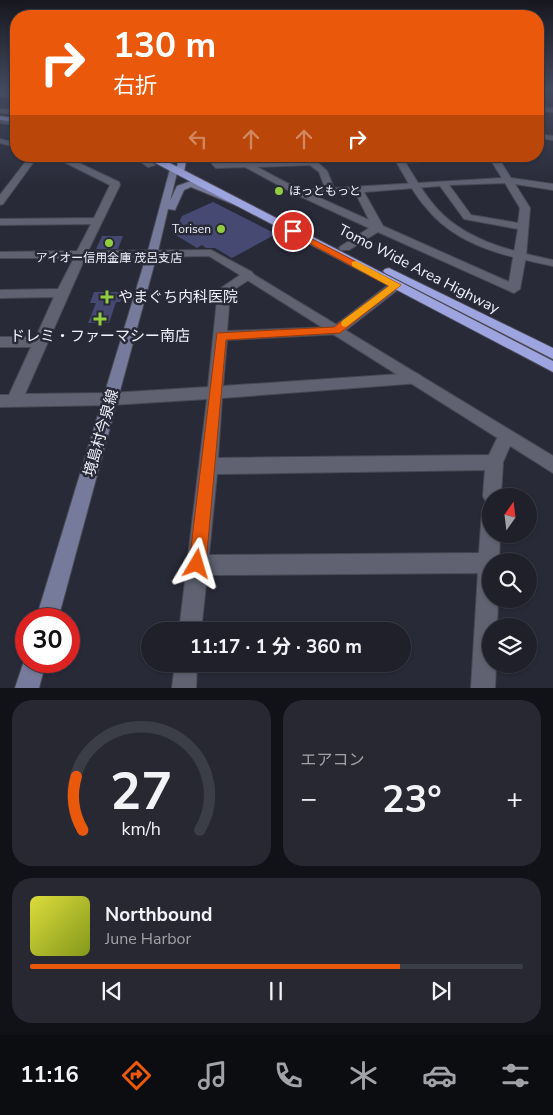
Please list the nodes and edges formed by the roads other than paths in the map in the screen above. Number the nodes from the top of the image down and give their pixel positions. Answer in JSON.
{"nodes":[{"id":1,"x":30,"y":162,"type":"edge"},
{"id":2,"x":71,"y":162,"type":"edge"},
{"id":3,"x":146,"y":162,"type":"edge"},
{"id":4,"x":176,"y":162,"type":"edge"},
{"id":5,"x":216,"y":162,"type":"edge"},
{"id":6,"x":279,"y":162,"type":"edge"},
{"id":7,"x":314,"y":162,"type":"edge"},
{"id":8,"x":401,"y":162,"type":"edge"},
{"id":9,"x":496,"y":162,"type":"edge"},
{"id":10,"x":151,"y":165,"type":"dead end"},
{"id":11,"x":247,"y":165,"type":"junction"},
{"id":12,"x":506,"y":180,"type":"junction"},
{"id":13,"x":443,"y":183,"type":"junction"},
{"id":14,"x":416,"y":185,"type":"junction"},
{"id":15,"x":553,"y":187,"type":"edge"},
{"id":16,"x":358,"y":189,"type":"junction"},
{"id":17,"x":330,"y":190,"type":"junction"},
{"id":18,"x":298,"y":192,"type":"junction"},
{"id":19,"x":0,"y":202,"type":"edge"},
{"id":20,"x":238,"y":203,"type":"junction"},
{"id":21,"x":172,"y":208,"type":"junction"},
{"id":22,"x":98,"y":221,"type":"junction"},
{"id":23,"x":0,"y":222,"type":"edge"},
{"id":24,"x":378,"y":227,"type":"junction"},
{"id":25,"x":524,"y":227,"type":"junction"},
{"id":26,"x":345,"y":248,"type":"junction"},
{"id":27,"x":154,"y":250,"type":"junction"},
{"id":28,"x":82,"y":254,"type":"junction"},
{"id":29,"x":0,"y":255,"type":"edge"},
{"id":30,"x":520,"y":256,"type":"junction"},
{"id":31,"x":553,"y":263,"type":"edge"},
{"id":32,"x":248,"y":275,"type":"junction"},
{"id":33,"x":396,"y":285,"type":"junction"},
{"id":34,"x":62,"y":293,"type":"junction"},
{"id":35,"x":0,"y":294,"type":"edge"},
{"id":36,"x":336,"y":331,"type":"junction"},
{"id":37,"x":220,"y":336,"type":"junction"},
{"id":38,"x":0,"y":342,"type":"edge"},
{"id":39,"x":42,"y":342,"type":"junction"},
{"id":40,"x":553,"y":354,"type":"edge"},
{"id":41,"x":553,"y":367,"type":"edge"},
{"id":42,"x":415,"y":379,"type":"junction"},
{"id":43,"x":215,"y":393,"type":"junction"},
{"id":44,"x":111,"y":399,"type":"junction"},
{"id":45,"x":7,"y":401,"type":"edge"},
{"id":46,"x":506,"y":437,"type":"junction"},
{"id":47,"x":494,"y":462,"type":"junction"},
{"id":48,"x":553,"y":465,"type":"edge"},
{"id":49,"x":209,"y":466,"type":"junction"},
{"id":50,"x":492,"y":488,"type":"edge"},
{"id":51,"x":197,"y":564,"type":"junction"},
{"id":52,"x":482,"y":564,"type":"edge"},
{"id":53,"x":50,"y":608,"type":"edge"},
{"id":54,"x":486,"y":608,"type":"edge"},
{"id":55,"x":191,"y":622,"type":"edge"},
{"id":56,"x":185,"y":672,"type":"edge"},
{"id":57,"x":31,"y":673,"type":"edge"},
{"id":58,"x":27,"y":688,"type":"edge"},
{"id":59,"x":184,"y":688,"type":"edge"},
{"id":60,"x":483,"y":688,"type":"edge"}],
"edges":[{"from":1,"to":19,"type":"street"},
{"from":2,"to":22,"type":"street"},
{"from":3,"to":10,"type":"street"},
{"from":4,"to":20,"type":"highway","name":"Tomo Wide Area Highway"},
{"from":4,"to":21,"type":"main road","name":"境島村今泉線"},
{"from":4,"to":26,"type":"highway","name":"Tomo Wide Area Highway"},
{"from":4,"to":27,"type":"main road","name":"境島村今泉線"},
{"from":5,"to":11,"type":"street"},
{"from":6,"to":11,"type":"street"},
{"from":7,"to":17,"type":"street"},
{"from":8,"to":14,"type":"street"},
{"from":9,"to":12,"type":"street"},
{"from":11,"to":18,"type":"street"},
{"from":12,"to":13,"type":"street"},
{"from":12,"to":15,"type":"street"},
{"from":12,"to":25,"type":"street"},
{"from":13,"to":14,"type":"street"},
{"from":13,"to":25,"type":"street"},
{"from":14,"to":16,"type":"street"},
{"from":14,"to":30,"type":"street"},
{"from":16,"to":17,"type":"street"},
{"from":16,"to":24,"type":"street"},
{"from":17,"to":18,"type":"street"},
{"from":18,"to":24,"type":"street"},
{"from":20,"to":21,"type":"main road"},
{"from":20,"to":33,"type":"highway","name":"Tomo Wide Area Highway"},
{"from":21,"to":27,"type":"main road","name":"境島村今泉線"},
{"from":22,"to":23,"type":"street"},
{"from":22,"to":28,"type":"street"},
{"from":24,"to":26,"type":"street"},
{"from":24,"to":30,"type":"street"},
{"from":25,"to":30,"type":"street"},
{"from":26,"to":40,"type":"highway","name":"Tomo Wide Area Highway"},
{"from":27,"to":28,"type":"street"},
{"from":27,"to":32,"type":"street"},
{"from":27,"to":44,"type":"main road","name":"境島村今泉線"},
{"from":28,"to":29,"type":"street"},
{"from":28,"to":34,"type":"street"},
{"from":30,"to":31,"type":"street"},
{"from":32,"to":36,"type":"street"},
{"from":32,"to":37,"type":"street"},
{"from":33,"to":36,"type":"street"},
{"from":33,"to":41,"type":"highway","name":"Tomo Wide Area Highway"},
{"from":34,"to":35,"type":"street"},
{"from":34,"to":39,"type":"street"},
{"from":36,"to":37,"type":"street"},
{"from":36,"to":42,"type":"street"},
{"from":37,"to":43,"type":"street"},
{"from":38,"to":39,"type":"street"},
{"from":39,"to":45,"type":"street"},
{"from":42,"to":43,"type":"street"},
{"from":42,"to":46,"type":"street"},
{"from":43,"to":44,"type":"street"},
{"from":43,"to":49,"type":"street"},
{"from":44,"to":45,"type":"street"},
{"from":44,"to":53,"type":"main road","name":"境島村今泉線"},
{"from":46,"to":47,"type":"street"},
{"from":46,"to":48,"type":"street"},
{"from":47,"to":49,"type":"street"},
{"from":47,"to":50,"type":"street"},
{"from":49,"to":51,"type":"street"},
{"from":51,"to":52,"type":"street"},
{"from":51,"to":55,"type":"street"},
{"from":54,"to":60,"type":"street"},
{"from":56,"to":59,"type":"street"},
{"from":57,"to":58,"type":"main road"}]}
